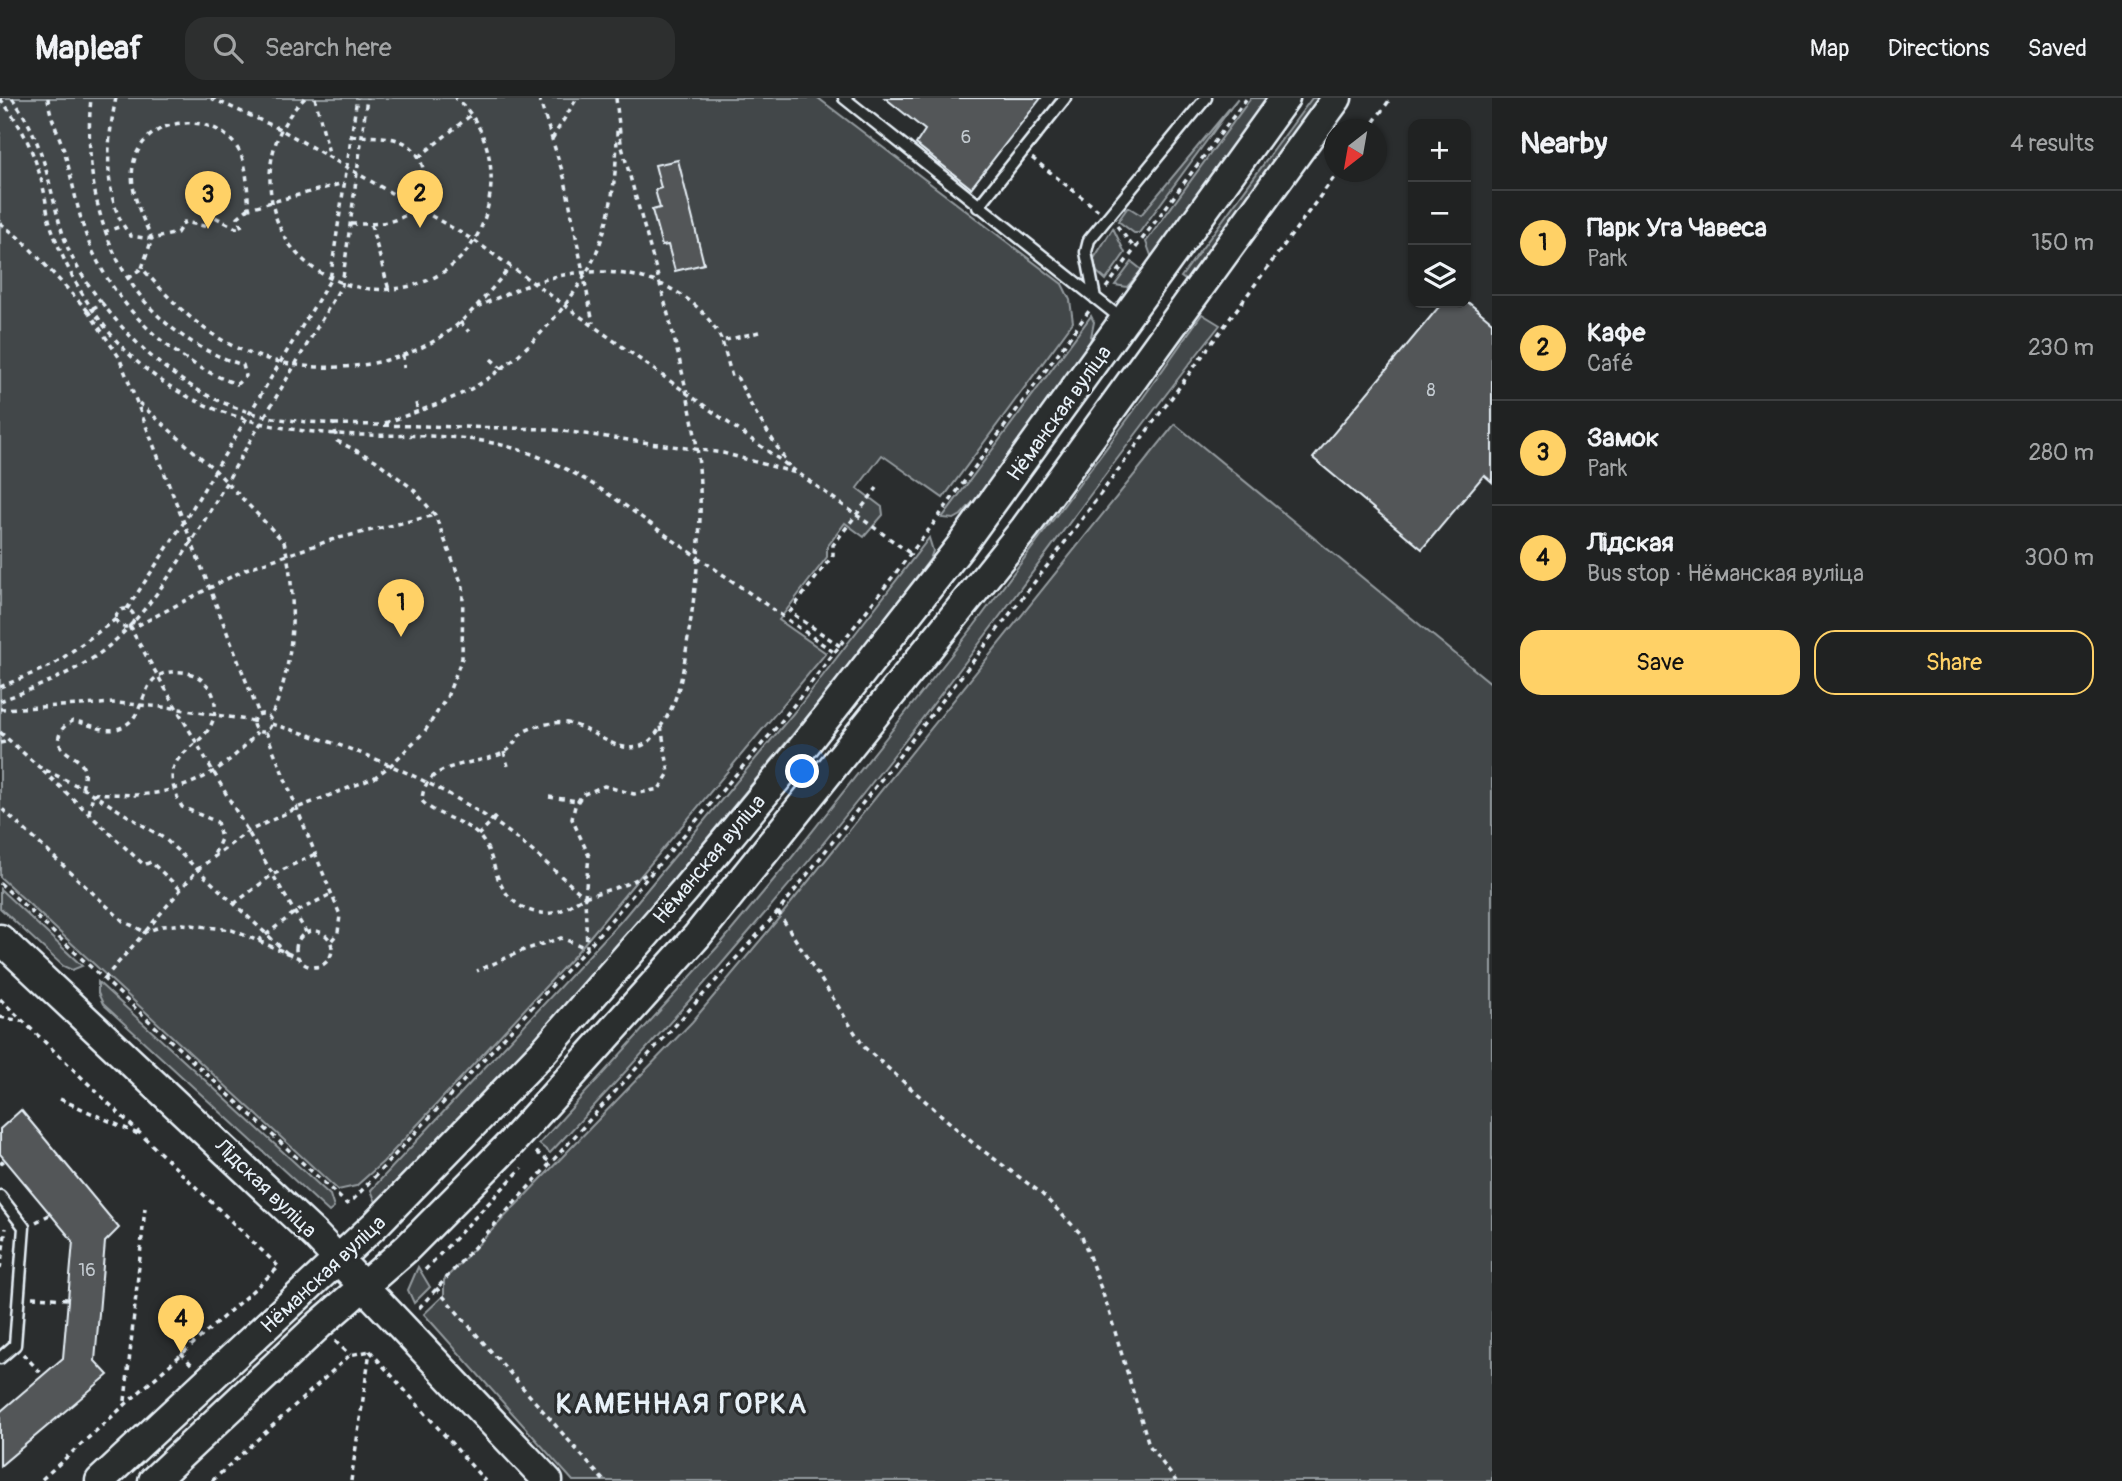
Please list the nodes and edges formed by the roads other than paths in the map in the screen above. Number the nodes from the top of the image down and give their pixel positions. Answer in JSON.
{"nodes":[{"id":1,"x":844,"y":98,"type":"edge"},
{"id":2,"x":1065,"y":98,"type":"edge"},
{"id":3,"x":1206,"y":98,"type":"edge"},
{"id":4,"x":1285,"y":98,"type":"edge"},
{"id":5,"x":1337,"y":98,"type":"edge"},
{"id":6,"x":978,"y":207,"type":"junction"},
{"id":7,"x":1096,"y":299,"type":"junction"},
{"id":8,"x":1126,"y":322,"type":"junction"},
{"id":9,"x":1159,"y":346,"type":"junction"},
{"id":10,"x":0,"y":939,"type":"edge"},
{"id":11,"x":0,"y":1196,"type":"edge"},
{"id":12,"x":338,"y":1260,"type":"junction"},
{"id":13,"x":365,"y":1288,"type":"junction"},
{"id":14,"x":0,"y":1358,"type":"edge"},
{"id":15,"x":100,"y":1481,"type":"edge"},
{"id":16,"x":153,"y":1481,"type":"edge"},
{"id":17,"x":548,"y":1481,"type":"edge"}],
"edges":[{"from":1,"to":6,"type":"lane"},
{"from":2,"to":6,"type":"lane"},
{"from":3,"to":7,"type":"lane"},
{"from":4,"to":8,"type":"main road","name":"Нёманская вуліца"},
{"from":5,"to":9,"type":"main road","name":"Нёманская вуліца"},
{"from":6,"to":7,"type":"lane"},
{"from":7,"to":8,"type":"lane"},
{"from":8,"to":9,"type":"main road"},
{"from":8,"to":12,"type":"main road","name":"Нёманская вуліца"},
{"from":9,"to":13,"type":"main road","name":"Нёманская вуліца"},
{"from":10,"to":12,"type":"main road","name":"Лідская вуліца"},
{"from":11,"to":14,"type":"lane"},
{"from":12,"to":13,"type":"main road","name":"Лідская вуліца"},
{"from":12,"to":15,"type":"main road","name":"Нёманская вуліца"},
{"from":13,"to":16,"type":"main road","name":"Нёманская вуліца"},
{"from":13,"to":17,"type":"main road","name":"Лідская вуліца"}]}
